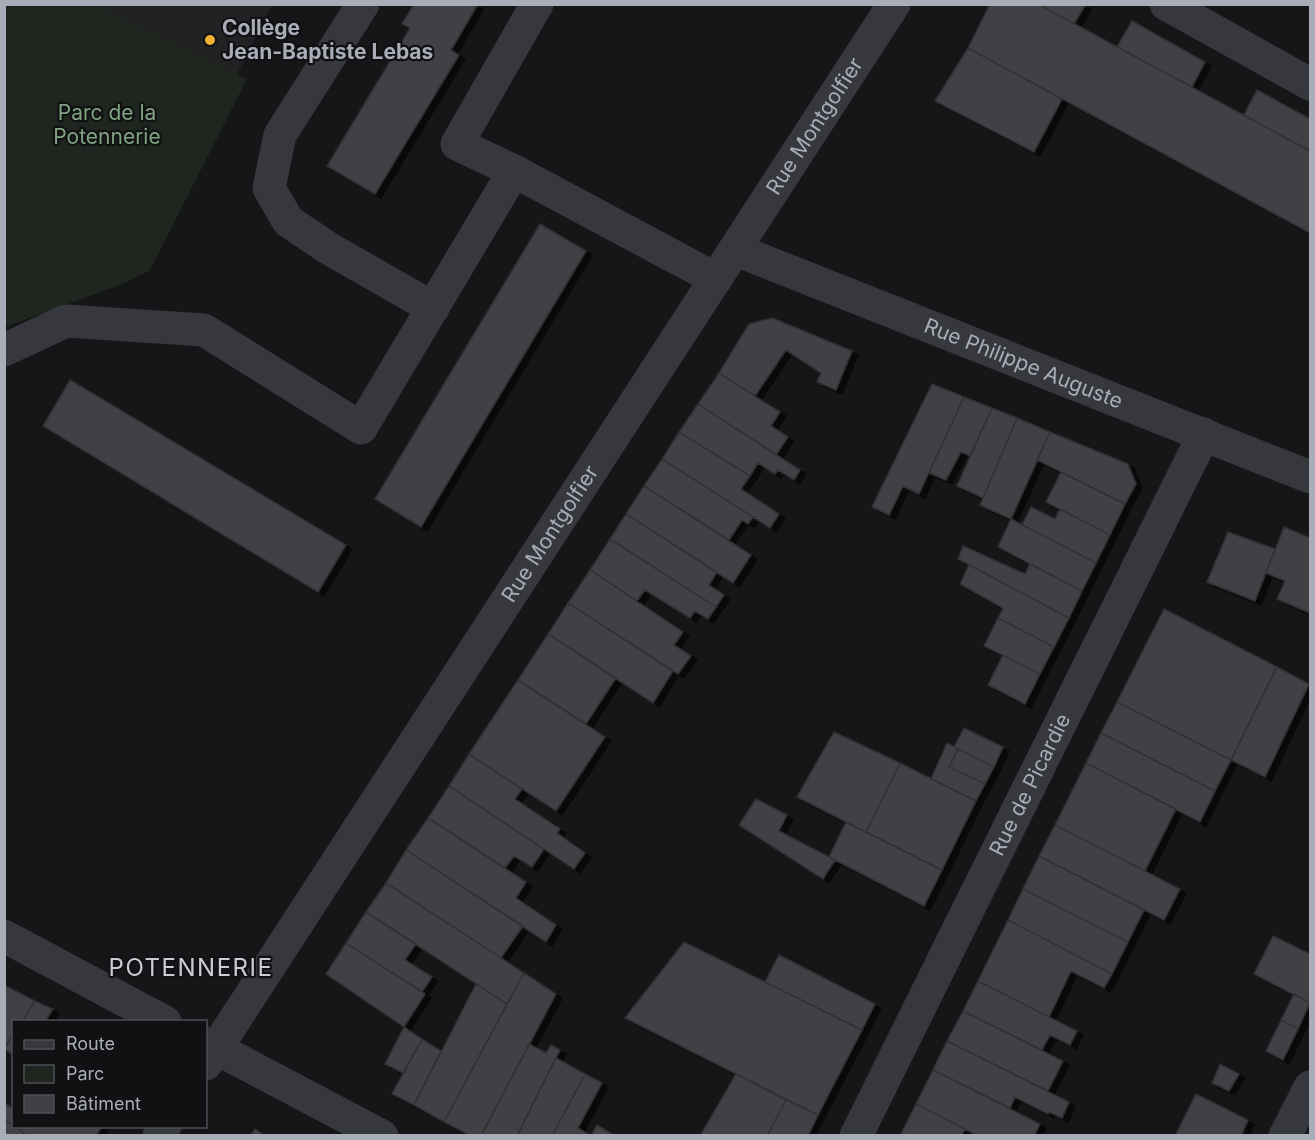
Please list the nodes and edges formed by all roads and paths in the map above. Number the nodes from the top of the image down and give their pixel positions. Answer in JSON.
{"nodes":[{"id":1,"x":363,"y":4,"type":"edge"},
{"id":2,"x":537,"y":4,"type":"edge"},
{"id":3,"x":894,"y":4,"type":"edge"},
{"id":4,"x":1166,"y":4,"type":"edge"},
{"id":5,"x":1311,"y":84,"type":"edge"},
{"id":6,"x":514,"y":171,"type":"junction"},
{"id":7,"x":736,"y":250,"type":"junction"},
{"id":8,"x":716,"y":279,"type":"junction"},
{"id":9,"x":433,"y":308,"type":"junction"},
{"id":10,"x":4,"y":350,"type":"edge"},
{"id":11,"x":1203,"y":434,"type":"junction"},
{"id":12,"x":1311,"y":477,"type":"edge"},
{"id":13,"x":4,"y":936,"type":"edge"},
{"id":14,"x":161,"y":1020,"type":"edge"},
{"id":15,"x":209,"y":1051,"type":"edge"},
{"id":16,"x":1311,"y":1087,"type":"edge"},
{"id":17,"x":382,"y":1136,"type":"edge"},
{"id":18,"x":856,"y":1136,"type":"edge"},
{"id":19,"x":1285,"y":1136,"type":"edge"}],
"edges":[{"from":1,"to":9,"type":"street"},
{"from":2,"to":6,"type":"street"},
{"from":3,"to":7,"type":"street","name":"Rue Montgolfier"},
{"from":4,"to":5,"type":"street"},
{"from":6,"to":8,"type":"street"},
{"from":6,"to":9,"type":"street"},
{"from":7,"to":8,"type":"street","name":"Rue Montgolfier"},
{"from":7,"to":11,"type":"street","name":"Rue Philippe Auguste"},
{"from":8,"to":15,"type":"street","name":"Rue Montgolfier"},
{"from":9,"to":10,"type":"street"},
{"from":11,"to":12,"type":"street","name":"Rue Philippe Auguste"},
{"from":11,"to":18,"type":"street","name":"Rue de Picardie"},
{"from":13,"to":14,"type":"street"},
{"from":15,"to":17,"type":"street"},
{"from":16,"to":19,"type":"street"}]}
